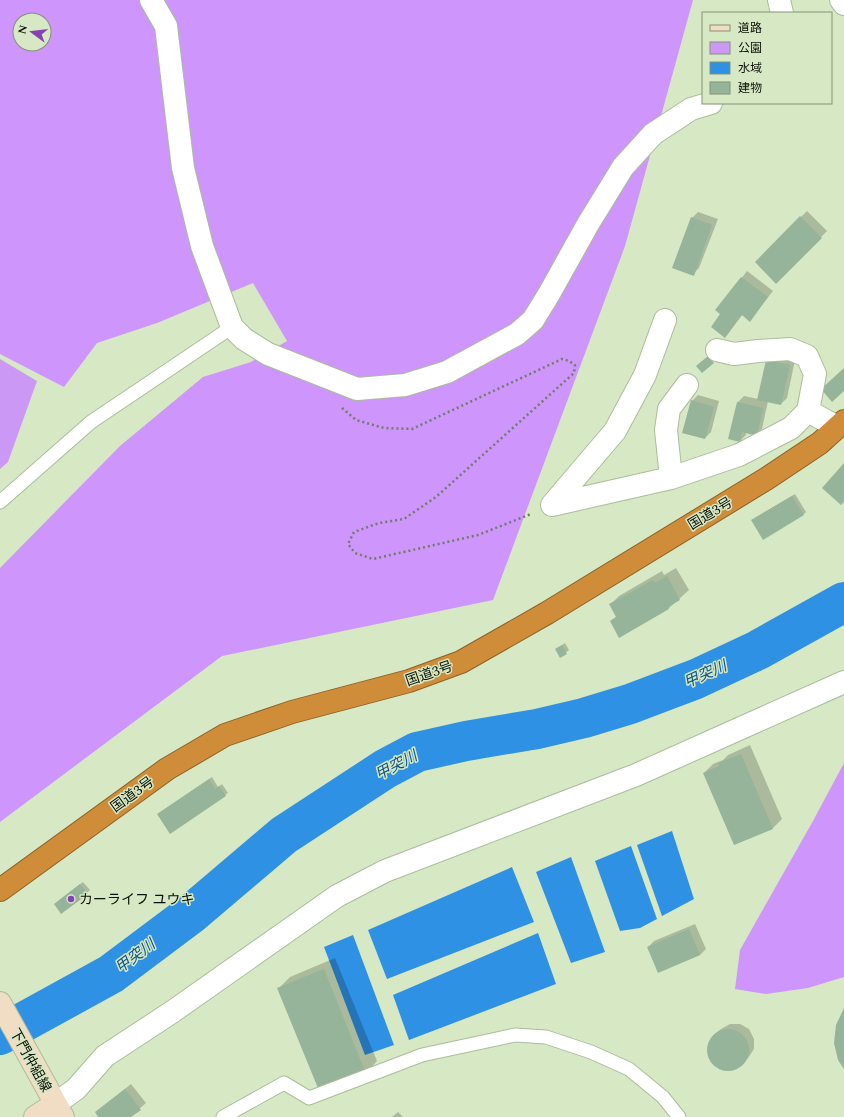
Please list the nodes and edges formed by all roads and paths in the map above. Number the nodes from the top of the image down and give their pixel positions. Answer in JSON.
{"nodes":[{"id":1,"x":151,"y":0,"type":"edge"},
{"id":2,"x":779,"y":0,"type":"edge"},
{"id":3,"x":841,"y":0,"type":"edge"},
{"id":4,"x":844,"y":4,"type":"edge"},
{"id":5,"x":782,"y":12,"type":"edge"},
{"id":6,"x":708,"y":104,"type":"edge"},
{"id":7,"x":666,"y":320,"type":"dead end"},
{"id":8,"x":232,"y":327,"type":"junction"},
{"id":9,"x":717,"y":350,"type":"dead end"},
{"id":10,"x":687,"y":385,"type":"dead end"},
{"id":11,"x":340,"y":406,"type":"dead end"},
{"id":12,"x":808,"y":411,"type":"junction"},
{"id":13,"x":840,"y":424,"type":"edge"},
{"id":14,"x":671,"y":478,"type":"junction"},
{"id":15,"x":0,"y":502,"type":"edge"},
{"id":16,"x":552,"y":505,"type":"junction"},
{"id":17,"x":844,"y":682,"type":"edge"},
{"id":18,"x":0,"y":890,"type":"edge"},
{"id":19,"x":0,"y":1003,"type":"edge"},
{"id":20,"x":56,"y":1104,"type":"edge"},
{"id":21,"x":35,"y":1117,"type":"edge"},
{"id":22,"x":223,"y":1117,"type":"edge"},
{"id":23,"x":679,"y":1117,"type":"edge"}],
"edges":[{"from":1,"to":8,"type":"street"},
{"from":2,"to":5,"type":"street"},
{"from":3,"to":4,"type":"street"},
{"from":6,"to":8,"type":"street"},
{"from":7,"to":16,"type":"street"},
{"from":8,"to":15,"type":"lane"},
{"from":9,"to":12,"type":"street"},
{"from":10,"to":14,"type":"street"},
{"from":11,"to":16,"type":"path"},
{"from":12,"to":13,"type":"street"},
{"from":12,"to":14,"type":"street"},
{"from":13,"to":18,"type":"highway","name":"国道3号"},
{"from":14,"to":16,"type":"street"},
{"from":17,"to":20,"type":"street"},
{"from":19,"to":20,"type":"street","name":"下門仲組線"},
{"from":20,"to":21,"type":"street"},
{"from":22,"to":23,"type":"lane"}]}
